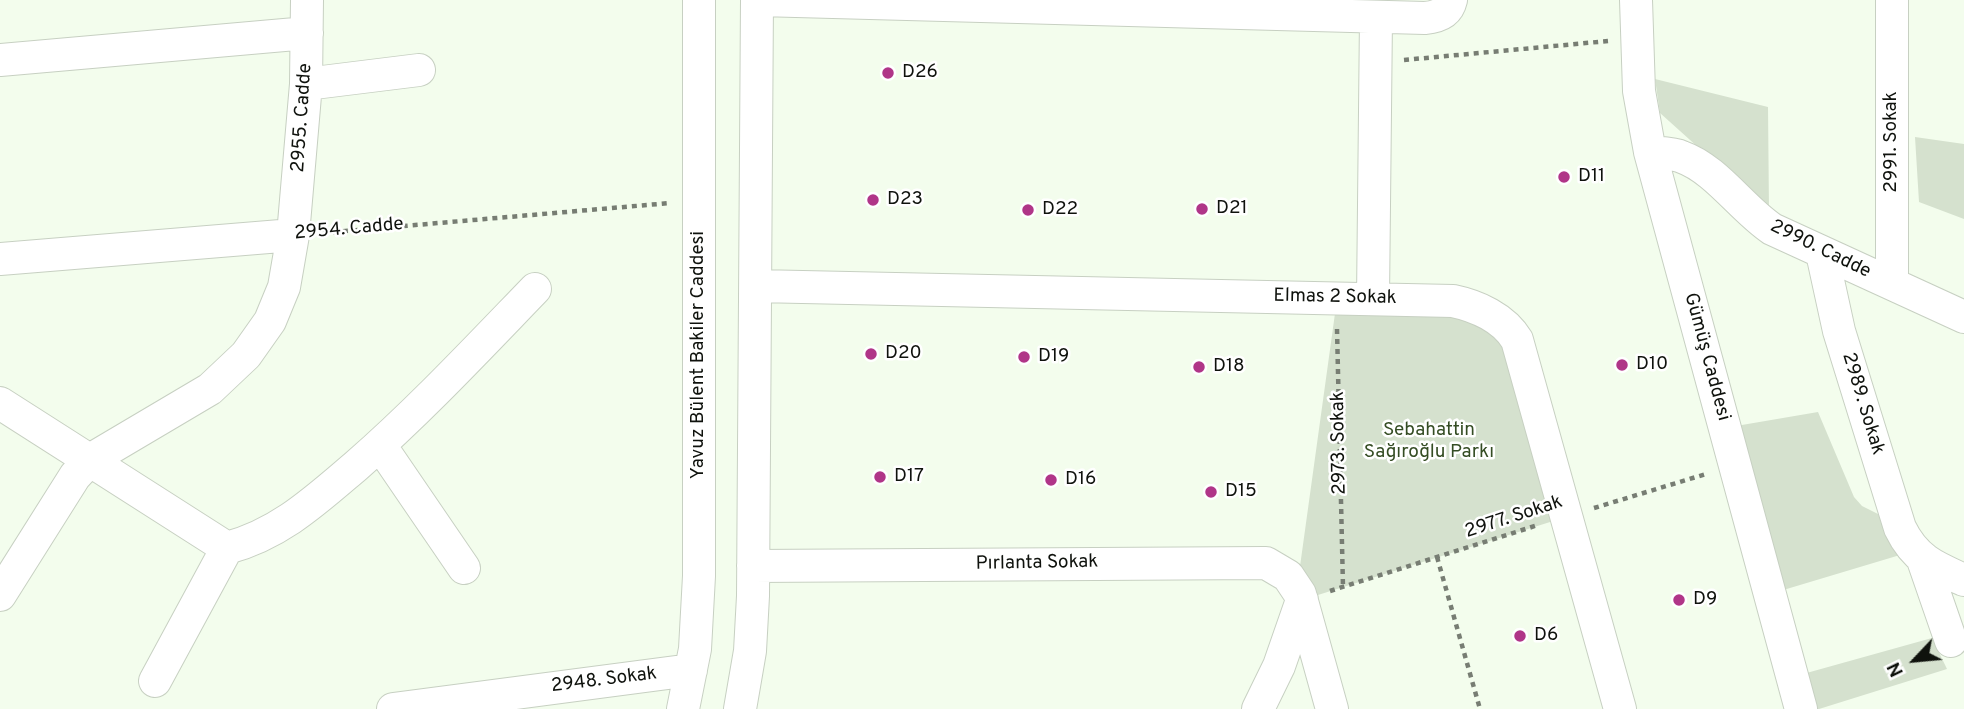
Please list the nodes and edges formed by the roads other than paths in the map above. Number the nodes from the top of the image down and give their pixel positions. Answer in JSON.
{"nodes":[{"id":1,"x":307,"y":0,"type":"edge"},
{"id":2,"x":699,"y":0,"type":"edge"},
{"id":3,"x":758,"y":0,"type":"edge"},
{"id":4,"x":1451,"y":0,"type":"edge"},
{"id":5,"x":1636,"y":0,"type":"edge"},
{"id":6,"x":1892,"y":0,"type":"edge"},
{"id":7,"x":1376,"y":17,"type":"junction"},
{"id":8,"x":307,"y":33,"type":"junction"},
{"id":9,"x":0,"y":60,"type":"edge"},
{"id":10,"x":419,"y":70,"type":"dead end"},
{"id":11,"x":306,"y":84,"type":"junction"},
{"id":12,"x":1650,"y":152,"type":"junction"},
{"id":13,"x":293,"y":235,"type":"junction"},
{"id":14,"x":1822,"y":253,"type":"junction"},
{"id":15,"x":0,"y":260,"type":"edge"},
{"id":16,"x":1892,"y":284,"type":"junction"},
{"id":17,"x":756,"y":286,"type":"junction"},
{"id":18,"x":535,"y":289,"type":"dead end"},
{"id":19,"x":1373,"y":299,"type":"junction"},
{"id":20,"x":1964,"y":317,"type":"edge"},
{"id":21,"x":0,"y":403,"type":"edge"},
{"id":22,"x":380,"y":445,"type":"junction"},
{"id":23,"x":90,"y":460,"type":"junction"},
{"id":24,"x":227,"y":548,"type":"junction"},
{"id":25,"x":1919,"y":555,"type":"junction"},
{"id":26,"x":753,"y":566,"type":"junction"},
{"id":27,"x":464,"y":568,"type":"dead end"},
{"id":28,"x":1964,"y":580,"type":"edge"},
{"id":29,"x":0,"y":595,"type":"edge"},
{"id":30,"x":1302,"y":600,"type":"junction"},
{"id":31,"x":1951,"y":641,"type":"dead end"},
{"id":32,"x":691,"y":670,"type":"junction"},
{"id":33,"x":155,"y":681,"type":"dead end"},
{"id":34,"x":393,"y":709,"type":"edge"},
{"id":35,"x":683,"y":709,"type":"edge"},
{"id":36,"x":740,"y":709,"type":"edge"},
{"id":37,"x":1258,"y":709,"type":"edge"},
{"id":38,"x":1332,"y":709,"type":"edge"},
{"id":39,"x":1620,"y":709,"type":"edge"},
{"id":40,"x":1801,"y":709,"type":"edge"}],
"edges":[{"from":1,"to":8,"type":"street","name":"2955. Cadde"},
{"from":2,"to":32,"type":"street","name":"Yavuz Bülent Bakiler Caddesi"},
{"from":3,"to":7,"type":"street"},
{"from":3,"to":17,"type":"street"},
{"from":4,"to":7,"type":"street"},
{"from":5,"to":12,"type":"street","name":"Gümüş Caddesi"},
{"from":6,"to":16,"type":"street","name":"2991. Sokak"},
{"from":7,"to":19,"type":"street"},
{"from":8,"to":9,"type":"street"},
{"from":8,"to":11,"type":"street","name":"2955. Cadde"},
{"from":10,"to":11,"type":"street"},
{"from":11,"to":13,"type":"street","name":"2955. Cadde"},
{"from":12,"to":14,"type":"street","name":"2990. Cadde"},
{"from":12,"to":40,"type":"street","name":"Gümüş Caddesi"},
{"from":13,"to":15,"type":"street","name":"2954. Cadde"},
{"from":13,"to":23,"type":"street","name":"2955. Cadde"},
{"from":14,"to":16,"type":"street","name":"2990. Cadde"},
{"from":14,"to":25,"type":"street","name":"2989. Sokak"},
{"from":16,"to":20,"type":"street","name":"2990. Cadde"},
{"from":17,"to":19,"type":"street","name":"Elmas 2 Sokak"},
{"from":17,"to":26,"type":"street"},
{"from":18,"to":22,"type":"street"},
{"from":19,"to":39,"type":"street","name":"Elmas 2 Sokak"},
{"from":21,"to":23,"type":"street"},
{"from":22,"to":24,"type":"street"},
{"from":22,"to":27,"type":"street"},
{"from":23,"to":24,"type":"street"},
{"from":23,"to":29,"type":"street"},
{"from":24,"to":33,"type":"street"},
{"from":25,"to":28,"type":"street"},
{"from":25,"to":31,"type":"street","name":"2989. Sokak"},
{"from":26,"to":30,"type":"street","name":"Pırlanta Sokak"},
{"from":26,"to":36,"type":"street"},
{"from":30,"to":37,"type":"street"},
{"from":30,"to":38,"type":"street","name":"Pırlanta Sokak"},
{"from":32,"to":34,"type":"street","name":"2948. Sokak"},
{"from":32,"to":35,"type":"street","name":"Yavuz Bülent Bakiler Caddesi"}]}
